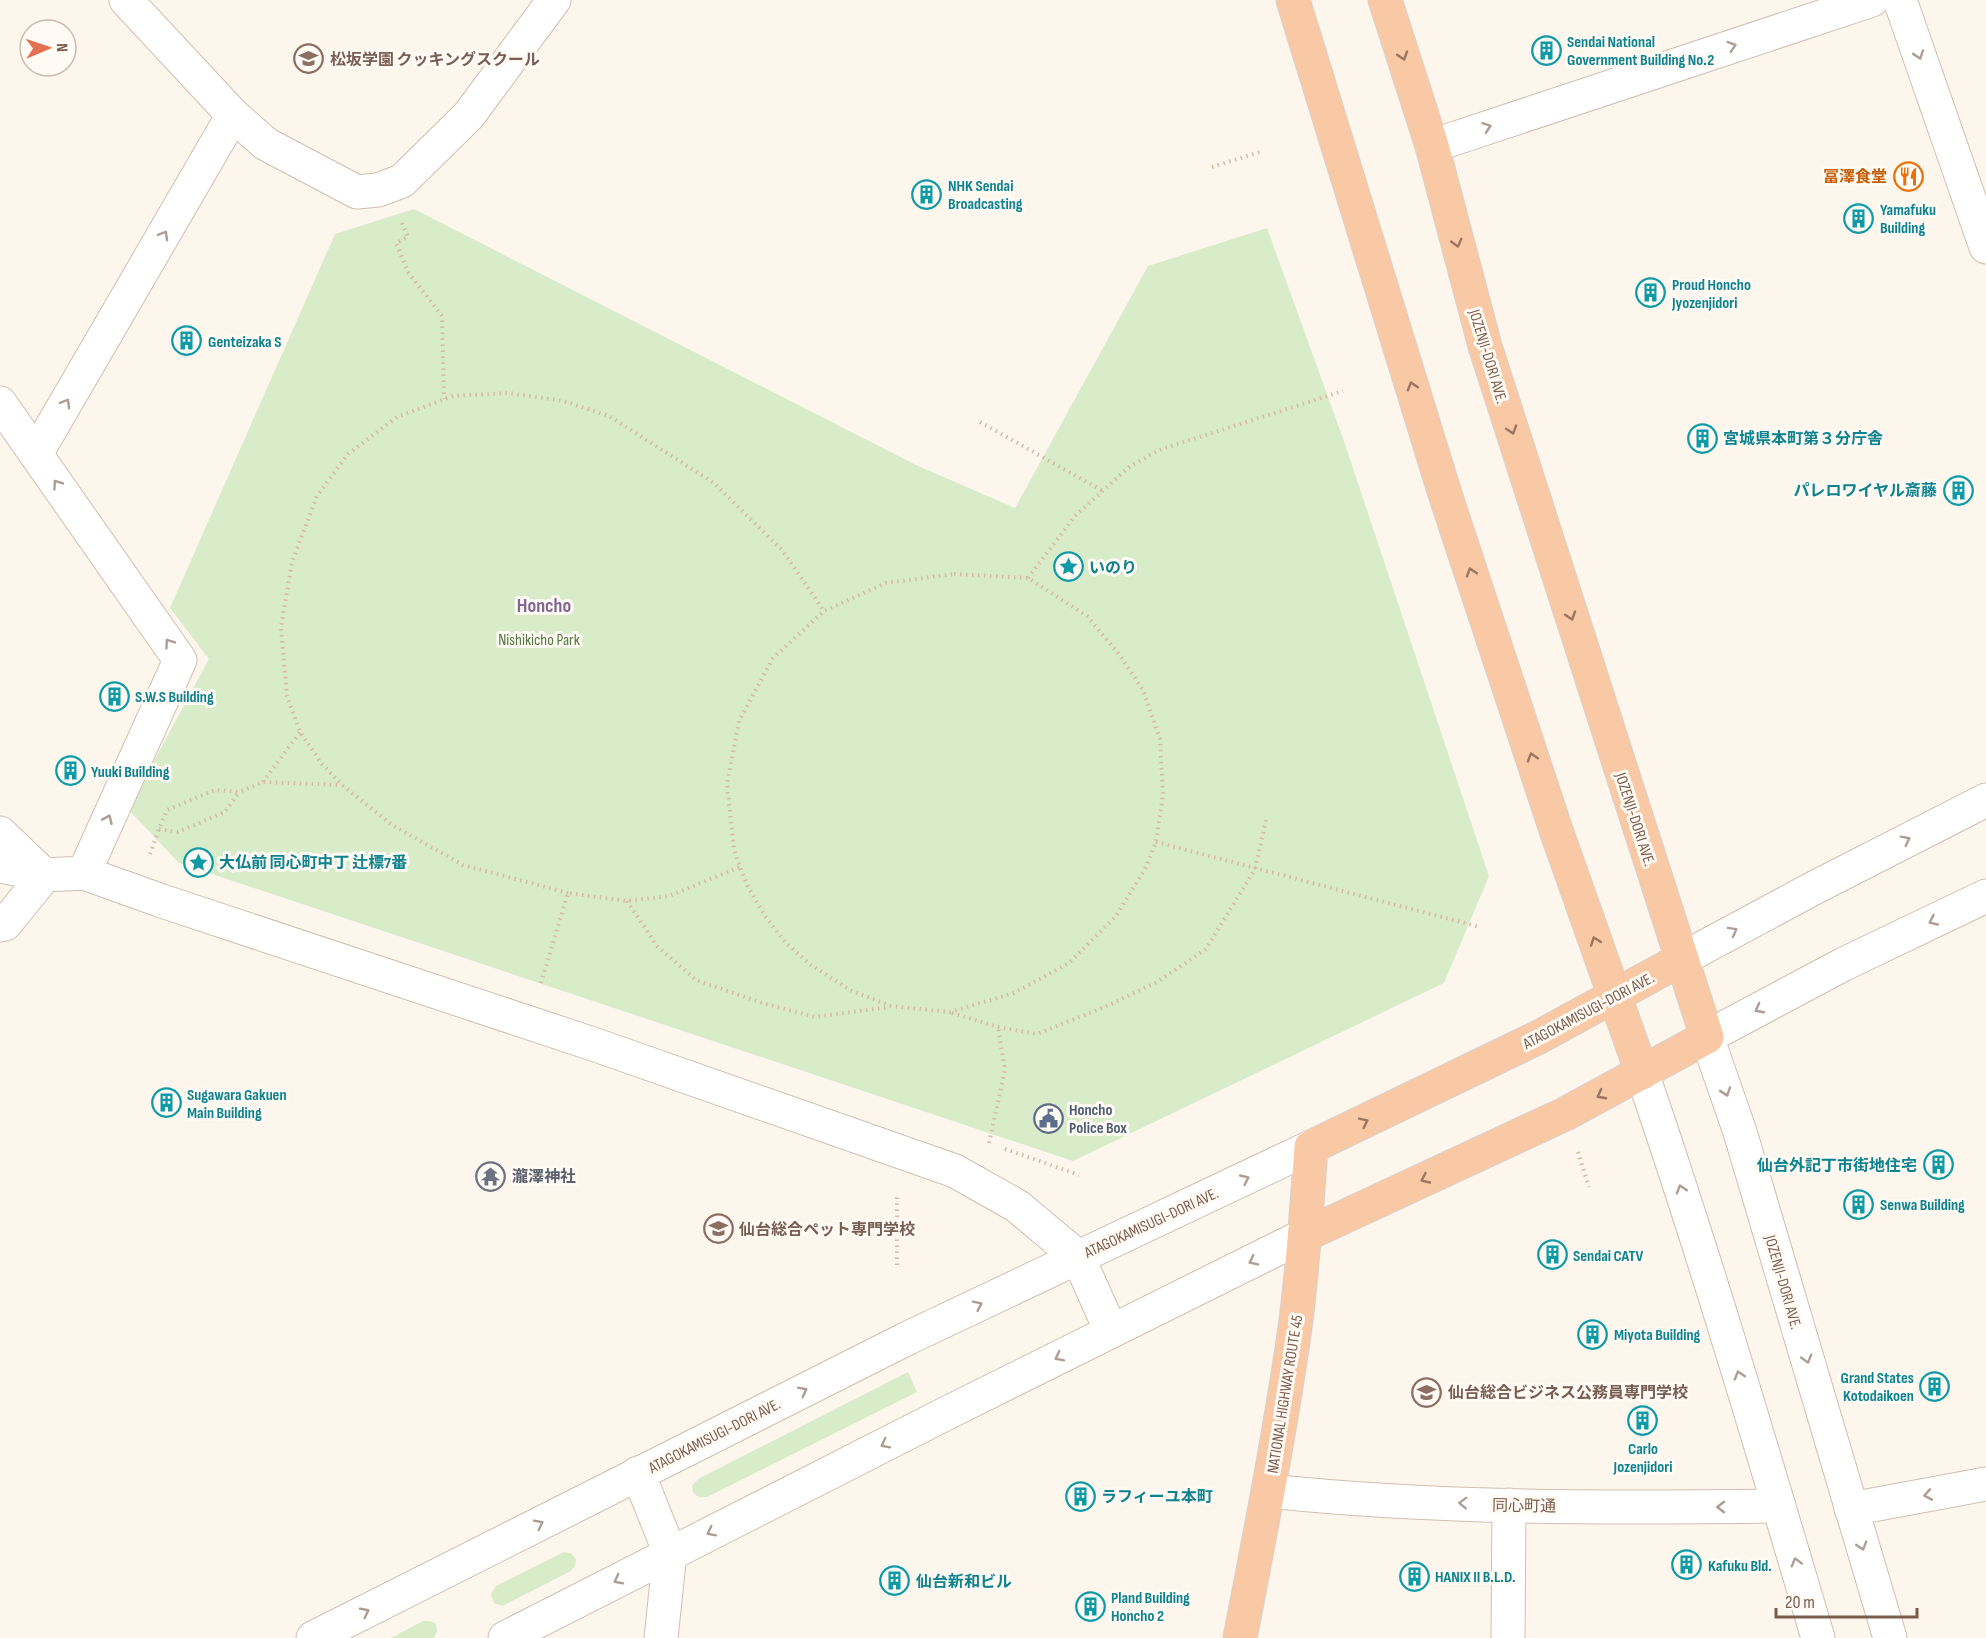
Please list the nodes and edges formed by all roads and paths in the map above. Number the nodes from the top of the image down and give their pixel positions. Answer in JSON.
{"nodes":[{"id":1,"x":126,"y":0,"type":"edge"},
{"id":2,"x":554,"y":0,"type":"edge"},
{"id":3,"x":1293,"y":0,"type":"edge"},
{"id":4,"x":1385,"y":0,"type":"edge"},
{"id":5,"x":1872,"y":0,"type":"edge"},
{"id":6,"x":1900,"y":0,"type":"edge"},
{"id":7,"x":233,"y":115,"type":"junction"},
{"id":8,"x":1432,"y":146,"type":"junction"},
{"id":9,"x":1263,"y":151,"type":"dead end"},
{"id":10,"x":1212,"y":167,"type":"dead end"},
{"id":11,"x":378,"y":190,"type":"junction"},
{"id":12,"x":1986,"y":247,"type":"edge"},
{"id":13,"x":1343,"y":391,"type":"dead end"},
{"id":14,"x":444,"y":399,"type":"junction"},
{"id":15,"x":0,"y":403,"type":"edge"},
{"id":16,"x":981,"y":422,"type":"dead end"},
{"id":17,"x":36,"y":454,"type":"junction"},
{"id":18,"x":1103,"y":491,"type":"junction"},
{"id":19,"x":1028,"y":578,"type":"junction"},
{"id":20,"x":824,"y":611,"type":"junction"},
{"id":21,"x":300,"y":732,"type":"junction"},
{"id":22,"x":263,"y":782,"type":"junction"},
{"id":23,"x":342,"y":785,"type":"junction"},
{"id":24,"x":239,"y":792,"type":"junction"},
{"id":25,"x":1986,"y":800,"type":"edge"},
{"id":26,"x":1266,"y":820,"type":"dead end"},
{"id":27,"x":159,"y":829,"type":"junction"},
{"id":28,"x":0,"y":832,"type":"edge"},
{"id":29,"x":1156,"y":842,"type":"junction"},
{"id":30,"x":148,"y":862,"type":"dead end"},
{"id":31,"x":0,"y":866,"type":"edge"},
{"id":32,"x":740,"y":867,"type":"junction"},
{"id":33,"x":1255,"y":869,"type":"junction"},
{"id":34,"x":84,"y":873,"type":"junction"},
{"id":35,"x":45,"y":875,"type":"junction"},
{"id":36,"x":568,"y":892,"type":"junction"},
{"id":37,"x":1986,"y":896,"type":"edge"},
{"id":38,"x":627,"y":901,"type":"junction"},
{"id":39,"x":1480,"y":927,"type":"dead end"},
{"id":40,"x":2,"y":931,"type":"edge"},
{"id":41,"x":1682,"y":959,"type":"junction"},
{"id":42,"x":538,"y":992,"type":"dead end"},
{"id":43,"x":1615,"y":996,"type":"junction"},
{"id":44,"x":891,"y":1006,"type":"junction"},
{"id":45,"x":950,"y":1012,"type":"junction"},
{"id":46,"x":998,"y":1027,"type":"junction"},
{"id":47,"x":1707,"y":1037,"type":"junction"},
{"id":48,"x":1641,"y":1073,"type":"junction"},
{"id":49,"x":989,"y":1143,"type":"dead end"},
{"id":50,"x":1311,"y":1147,"type":"junction"},
{"id":51,"x":1578,"y":1152,"type":"dead end"},
{"id":52,"x":1589,"y":1187,"type":"dead end"},
{"id":53,"x":1305,"y":1234,"type":"junction"},
{"id":54,"x":1078,"y":1257,"type":"junction"},
{"id":55,"x":1111,"y":1331,"type":"junction"},
{"id":56,"x":638,"y":1473,"type":"junction"},
{"id":57,"x":1986,"y":1484,"type":"edge"},
{"id":58,"x":1269,"y":1491,"type":"junction"},
{"id":59,"x":1509,"y":1505,"type":"junction"},
{"id":60,"x":1779,"y":1506,"type":"junction"},
{"id":61,"x":1851,"y":1509,"type":"junction"},
{"id":62,"x":670,"y":1553,"type":"junction"},
{"id":63,"x":313,"y":1638,"type":"edge"},
{"id":64,"x":505,"y":1638,"type":"edge"},
{"id":65,"x":662,"y":1638,"type":"edge"},
{"id":66,"x":1239,"y":1638,"type":"edge"},
{"id":67,"x":1508,"y":1638,"type":"edge"},
{"id":68,"x":1818,"y":1638,"type":"edge"},
{"id":69,"x":1890,"y":1638,"type":"edge"}],
"edges":[{"from":1,"to":7,"type":"street"},
{"from":2,"to":11,"type":"street"},
{"from":43,"to":3,"type":"highway","one_way":true},
{"from":4,"to":8,"type":"highway","name":"JOZENJI-DORI AVE.","one_way":true},
{"from":8,"to":5,"type":"street","one_way":true},
{"from":6,"to":12,"type":"street","one_way":true},
{"from":7,"to":11,"type":"street"},
{"from":17,"to":7,"type":"street","one_way":true},
{"from":8,"to":41,"type":"highway","name":"JOZENJI-DORI AVE.","one_way":true},
{"from":9,"to":10,"type":"path"},
{"from":11,"to":14,"type":"path"},
{"from":13,"to":18,"type":"path"},
{"from":14,"to":20,"type":"path"},
{"from":14,"to":21,"type":"path"},
{"from":15,"to":17,"type":"street"},
{"from":16,"to":18,"type":"path"},
{"from":34,"to":17,"type":"street","one_way":true},
{"from":18,"to":19,"type":"path"},
{"from":19,"to":20,"type":"path"},
{"from":19,"to":29,"type":"path"},
{"from":20,"to":32,"type":"path"},
{"from":21,"to":22,"type":"path"},
{"from":21,"to":23,"type":"path"},
{"from":22,"to":23,"type":"path"},
{"from":22,"to":24,"type":"path"},
{"from":23,"to":36,"type":"path"},
{"from":24,"to":27,"type":"path"},
{"from":24,"to":27,"type":"path"},
{"from":41,"to":25,"type":"street","name":"ATAGOKAMISUGI-DORI AVE.","one_way":true},
{"from":26,"to":33,"type":"path"},
{"from":27,"to":30,"type":"path"},
{"from":28,"to":35,"type":"street"},
{"from":29,"to":33,"type":"path"},
{"from":29,"to":45,"type":"path"},
{"from":31,"to":35,"type":"street"},
{"from":32,"to":38,"type":"path"},
{"from":32,"to":44,"type":"path"},
{"from":33,"to":39,"type":"path"},
{"from":33,"to":46,"type":"path"},
{"from":34,"to":35,"type":"street"},
{"from":34,"to":54,"type":"street"},
{"from":35,"to":40,"type":"street"},
{"from":36,"to":38,"type":"path"},
{"from":36,"to":42,"type":"path"},
{"from":37,"to":47,"type":"street","one_way":true},
{"from":38,"to":44,"type":"path"},
{"from":41,"to":43,"type":"highway","name":"ATAGOKAMISUGI-DORI AVE."},
{"from":41,"to":47,"type":"highway","name":"JOZENJI-DORI AVE."},
{"from":43,"to":48,"type":"highway"},
{"from":50,"to":43,"type":"highway","name":"ATAGOKAMISUGI-DORI AVE.","one_way":true},
{"from":44,"to":45,"type":"path"},
{"from":45,"to":46,"type":"path"},
{"from":46,"to":49,"type":"path"},
{"from":47,"to":48,"type":"highway"},
{"from":47,"to":61,"type":"street","name":"JOZENJI-DORI AVE.","one_way":true},
{"from":48,"to":53,"type":"highway","one_way":true},
{"from":60,"to":48,"type":"street","one_way":true},
{"from":50,"to":53,"type":"highway","name":"NATIONAL HIGHWAY ROUTE 45"},
{"from":54,"to":50,"type":"street","name":"ATAGOKAMISUGI-DORI AVE.","one_way":true},
{"from":51,"to":52,"type":"path"},
{"from":53,"to":55,"type":"street","one_way":true},
{"from":53,"to":58,"type":"highway","name":"NATIONAL HIGHWAY ROUTE 45"},
{"from":54,"to":55,"type":"street"},
{"from":56,"to":54,"type":"street","name":"ATAGOKAMISUGI-DORI AVE.","one_way":true},
{"from":55,"to":62,"type":"street","one_way":true},
{"from":56,"to":62,"type":"street"},
{"from":63,"to":56,"type":"street","name":"ATAGOKAMISUGI-DORI AVE.","one_way":true},
{"from":57,"to":61,"type":"street","one_way":true},
{"from":59,"to":58,"type":"street","name":"同心町通","one_way":true},
{"from":58,"to":66,"type":"highway","name":"NATIONAL HIGHWAY ROUTE 45"},
{"from":60,"to":59,"type":"street","name":"同心町通","one_way":true},
{"from":59,"to":67,"type":"street"},
{"from":68,"to":60,"type":"street","one_way":true},
{"from":61,"to":69,"type":"street","name":"JOZENJI-DORI AVE.","one_way":true},
{"from":62,"to":64,"type":"street","one_way":true},
{"from":62,"to":65,"type":"street"}]}
